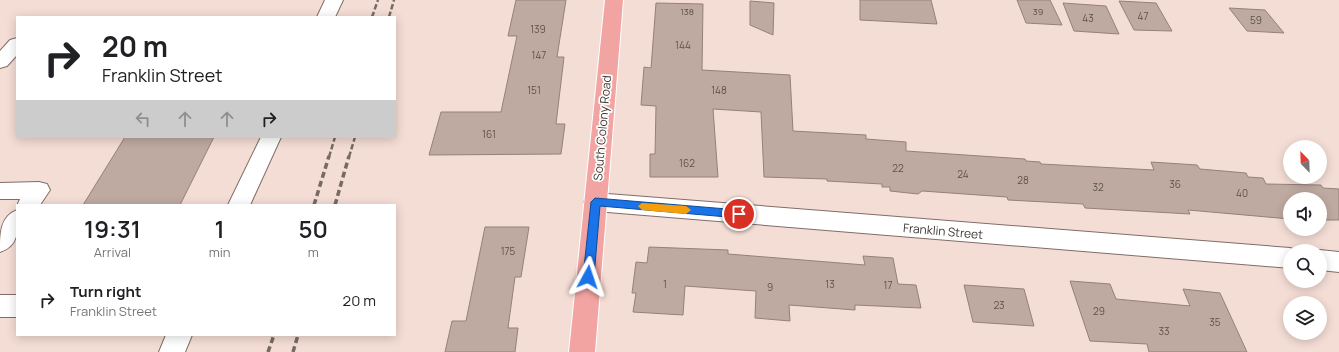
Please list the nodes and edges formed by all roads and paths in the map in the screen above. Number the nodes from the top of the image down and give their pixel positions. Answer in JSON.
{"nodes":[{"id":1,"x":334,"y":0,"type":"edge"},
{"id":2,"x":614,"y":0,"type":"edge"},
{"id":3,"x":326,"y":16,"type":"edge"},
{"id":4,"x":16,"y":45,"type":"edge"},
{"id":5,"x":0,"y":62,"type":"edge"},
{"id":6,"x":268,"y":143,"type":"edge"},
{"id":7,"x":0,"y":191,"type":"edge"},
{"id":8,"x":595,"y":202,"type":"junction"},
{"id":9,"x":29,"y":204,"type":"edge"},
{"id":10,"x":239,"y":204,"type":"edge"},
{"id":11,"x":16,"y":220,"type":"edge"},
{"id":12,"x":0,"y":242,"type":"edge"},
{"id":13,"x":1283,"y":257,"type":"edge"},
{"id":14,"x":1327,"y":261,"type":"edge"},
{"id":15,"x":1339,"y":262,"type":"edge"},
{"id":16,"x":0,"y":306,"type":"edge"},
{"id":17,"x":16,"y":306,"type":"edge"},
{"id":18,"x":179,"y":336,"type":"edge"},
{"id":19,"x":172,"y":352,"type":"edge"},
{"id":20,"x":582,"y":352,"type":"edge"}],
"edges":[{"from":1,"to":3,"type":"street"},
{"from":2,"to":8,"type":"main road","name":"South Colony Road"},
{"from":4,"to":5,"type":"street"},
{"from":6,"to":10,"type":"street"},
{"from":7,"to":9,"type":"street"},
{"from":8,"to":13,"type":"street","name":"Franklin Street"},
{"from":8,"to":20,"type":"main road","name":"South Colony Road"},
{"from":11,"to":12,"type":"street"},
{"from":14,"to":15,"type":"street"},
{"from":16,"to":17,"type":"street"},
{"from":18,"to":19,"type":"street"}]}
